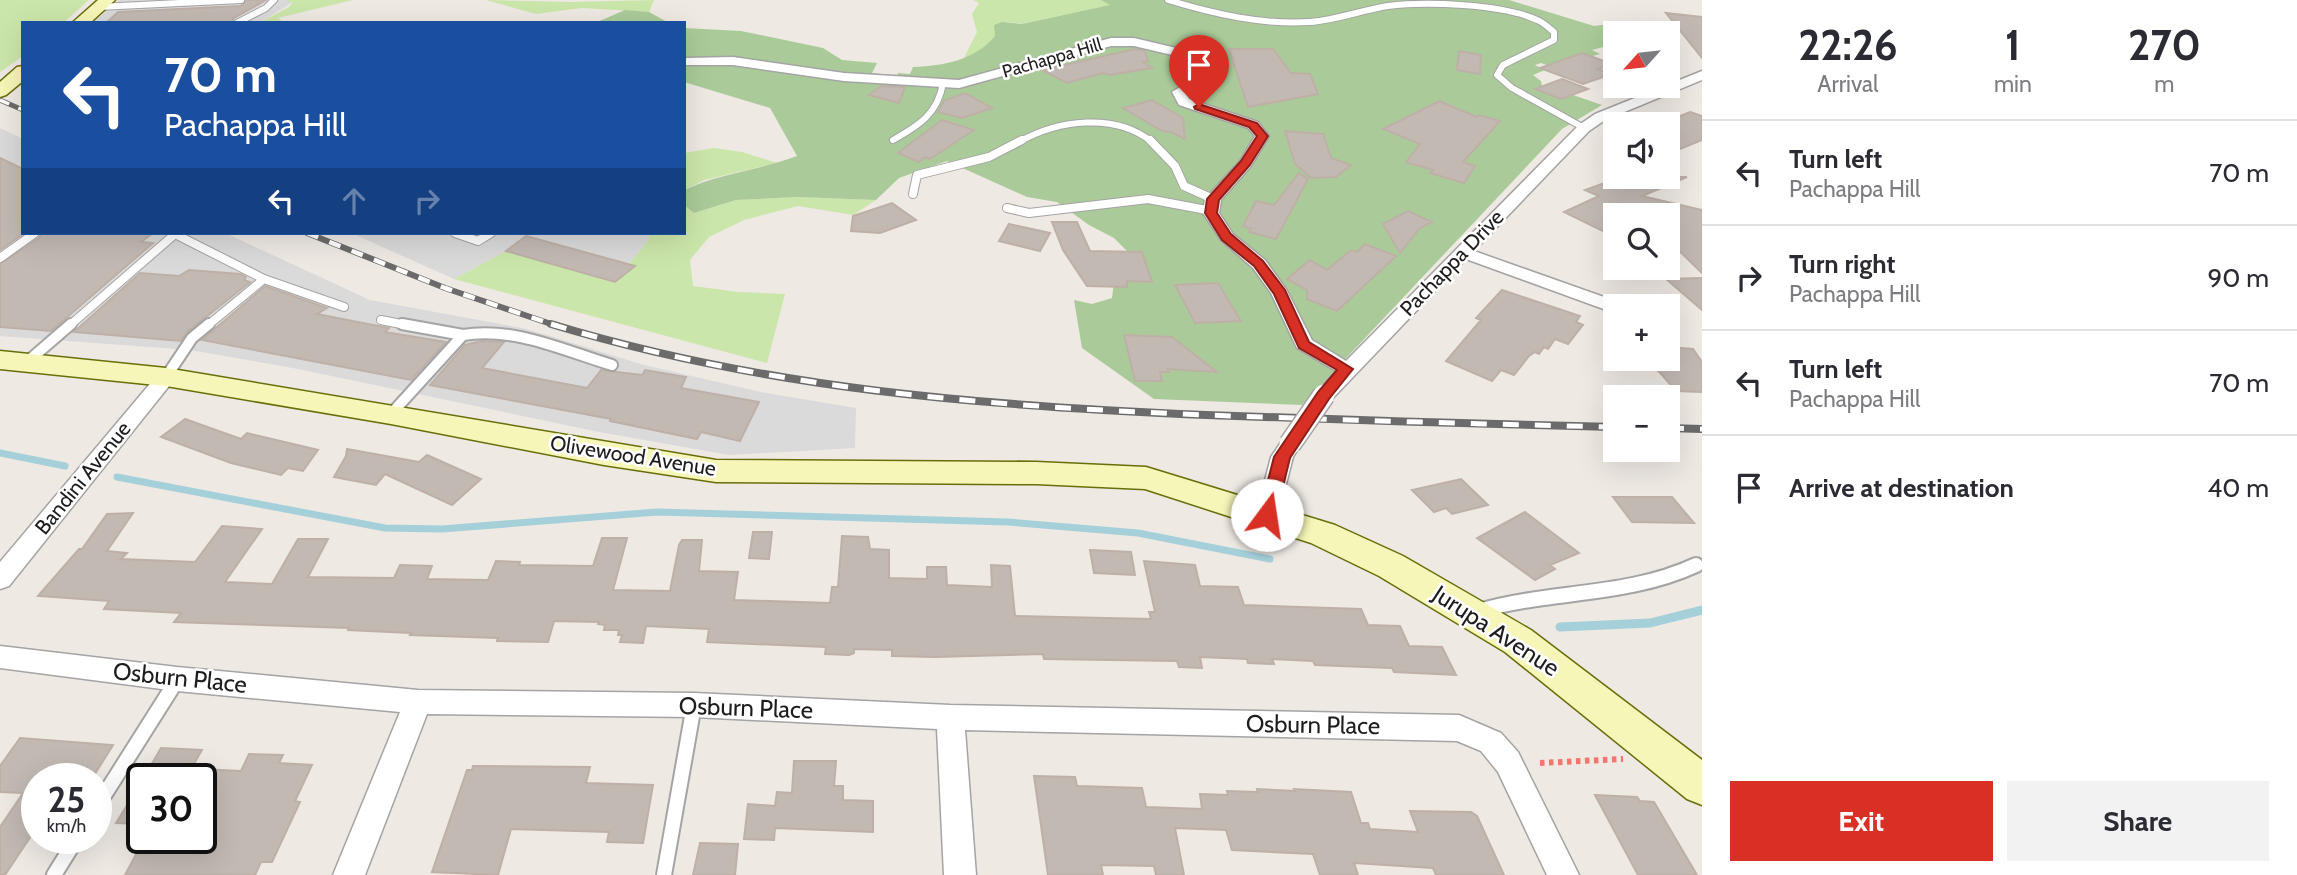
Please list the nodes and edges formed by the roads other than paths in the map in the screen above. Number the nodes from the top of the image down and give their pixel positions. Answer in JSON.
{"nodes":[{"id":1,"x":241,"y":0,"type":"edge"},
{"id":2,"x":274,"y":0,"type":"edge"},
{"id":3,"x":1168,"y":0,"type":"edge"},
{"id":4,"x":103,"y":3,"type":"edge"},
{"id":5,"x":82,"y":21,"type":"edge"},
{"id":6,"x":241,"y":21,"type":"edge"},
{"id":7,"x":686,"y":62,"type":"dead end"},
{"id":8,"x":1702,"y":75,"type":"edge"},
{"id":9,"x":943,"y":83,"type":"junction"},
{"id":10,"x":1584,"y":128,"type":"junction"},
{"id":11,"x":893,"y":140,"type":"dead end"},
{"id":12,"x":913,"y":194,"type":"dead end"},
{"id":13,"x":1213,"y":205,"type":"junction"},
{"id":14,"x":1007,"y":208,"type":"dead end"},
{"id":15,"x":32,"y":235,"type":"edge"},
{"id":16,"x":172,"y":235,"type":"edge"},
{"id":17,"x":178,"y":235,"type":"edge"},
{"id":18,"x":461,"y":235,"type":"edge"},
{"id":19,"x":488,"y":235,"type":"edge"},
{"id":20,"x":1465,"y":253,"type":"junction"},
{"id":21,"x":0,"y":258,"type":"edge"},
{"id":22,"x":264,"y":279,"type":"junction"},
{"id":23,"x":1603,"y":303,"type":"edge"},
{"id":24,"x":344,"y":307,"type":"dead end"},
{"id":25,"x":381,"y":320,"type":"dead end"},
{"id":26,"x":463,"y":335,"type":"junction"},
{"id":27,"x":14,"y":361,"type":"edge"},
{"id":28,"x":612,"y":365,"type":"dead end"},
{"id":29,"x":1346,"y":369,"type":"junction"},
{"id":30,"x":166,"y":377,"type":"junction"},
{"id":31,"x":391,"y":414,"type":"junction"},
{"id":32,"x":1267,"y":515,"type":"junction"},
{"id":33,"x":1696,"y":565,"type":"dead end"},
{"id":34,"x":0,"y":579,"type":"edge"},
{"id":35,"x":1473,"y":612,"type":"junction"},
{"id":36,"x":0,"y":657,"type":"edge"},
{"id":37,"x":177,"y":679,"type":"junction"},
{"id":38,"x":418,"y":702,"type":"junction"},
{"id":39,"x":694,"y":705,"type":"junction"},
{"id":40,"x":950,"y":717,"type":"junction"},
{"id":41,"x":112,"y":783,"type":"edge"},
{"id":42,"x":1702,"y":785,"type":"edge"},
{"id":43,"x":67,"y":854,"type":"edge"},
{"id":44,"x":54,"y":875,"type":"edge"},
{"id":45,"x":349,"y":875,"type":"edge"},
{"id":46,"x":664,"y":875,"type":"edge"},
{"id":47,"x":960,"y":875,"type":"edge"},
{"id":48,"x":1563,"y":875,"type":"edge"}],
"edges":[{"from":1,"to":4,"type":"lane"},
{"from":2,"to":6,"type":"lane"},
{"from":3,"to":10,"type":"lane"},
{"from":4,"to":5,"type":"main road"},
{"from":7,"to":9,"type":"street","name":"Pachappa Hill"},
{"from":8,"to":10,"type":"street","name":"Pachappa Drive"},
{"from":9,"to":11,"type":"lane"},
{"from":9,"to":13,"type":"street","name":"Pachappa Hill"},
{"from":10,"to":20,"type":"street","name":"Pachappa Drive"},
{"from":12,"to":13,"type":"lane"},
{"from":13,"to":14,"type":"lane"},
{"from":13,"to":29,"type":"street"},
{"from":15,"to":21,"type":"lane"},
{"from":16,"to":27,"type":"lane"},
{"from":17,"to":22,"type":"lane"},
{"from":18,"to":19,"type":"lane"},
{"from":20,"to":23,"type":"street"},
{"from":20,"to":29,"type":"street","name":"Pachappa Drive"},
{"from":22,"to":24,"type":"lane"},
{"from":22,"to":30,"type":"lane"},
{"from":25,"to":26,"type":"lane"},
{"from":26,"to":28,"type":"lane"},
{"from":26,"to":31,"type":"lane"},
{"from":27,"to":30,"type":"main road","name":"Olivewood Avenue"},
{"from":29,"to":32,"type":"street","name":"Pachappa Drive","bridge":true},
{"from":30,"to":31,"type":"main road","name":"Olivewood Avenue"},
{"from":30,"to":34,"type":"street","name":"Bandini Avenue"},
{"from":31,"to":32,"type":"main road","name":"Olivewood Avenue"},
{"from":32,"to":35,"type":"main road","name":"Jurupa Avenue"},
{"from":33,"to":35,"type":"lane"},
{"from":35,"to":42,"type":"main road","name":"Jurupa Avenue"},
{"from":36,"to":37,"type":"street","name":"Osburn Place"},
{"from":37,"to":38,"type":"street","name":"Osburn Place"},
{"from":37,"to":41,"type":"lane"},
{"from":38,"to":39,"type":"street","name":"Osburn Place"},
{"from":38,"to":45,"type":"street"},
{"from":39,"to":40,"type":"street","name":"Osburn Place"},
{"from":39,"to":46,"type":"lane"},
{"from":40,"to":47,"type":"street"},
{"from":40,"to":48,"type":"street","name":"Osburn Place"},
{"from":43,"to":44,"type":"lane"}]}
